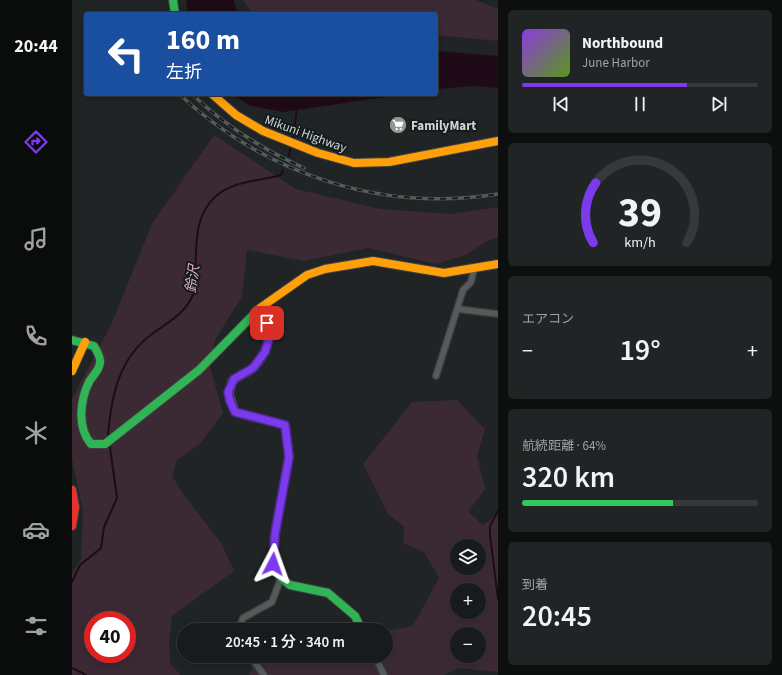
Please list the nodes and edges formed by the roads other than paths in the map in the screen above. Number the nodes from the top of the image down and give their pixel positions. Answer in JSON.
{"nodes":[{"id":1,"x":173,"y":0,"type":"edge"},
{"id":2,"x":175,"y":12,"type":"edge"},
{"id":3,"x":214,"y":96,"type":"edge"},
{"id":4,"x":498,"y":142,"type":"edge"},
{"id":5,"x":498,"y":264,"type":"edge"},
{"id":6,"x":474,"y":269,"type":"junction"},
{"id":7,"x":458,"y":309,"type":"junction"},
{"id":8,"x":257,"y":310,"type":"junction"},
{"id":9,"x":498,"y":314,"type":"edge"},
{"id":10,"x":72,"y":340,"type":"edge"},
{"id":11,"x":85,"y":342,"type":"junction"},
{"id":12,"x":72,"y":371,"type":"edge"},
{"id":13,"x":436,"y":376,"type":"dead end"},
{"id":14,"x":72,"y":490,"type":"edge"},
{"id":15,"x":72,"y":526,"type":"edge"},
{"id":16,"x":281,"y":578,"type":"junction"},
{"id":17,"x":241,"y":623,"type":"edge"},
{"id":18,"x":358,"y":623,"type":"edge"},
{"id":19,"x":255,"y":663,"type":"edge"},
{"id":20,"x":378,"y":663,"type":"edge"},
{"id":21,"x":264,"y":675,"type":"edge"},
{"id":22,"x":384,"y":675,"type":"edge"}],
"edges":[{"from":1,"to":2,"type":"main road"},
{"from":3,"to":4,"type":"main road","name":"Mikuni Highway"},
{"from":5,"to":6,"type":"main road"},
{"from":6,"to":7,"type":"street"},
{"from":6,"to":8,"type":"main road"},
{"from":7,"to":9,"type":"street"},
{"from":7,"to":13,"type":"street"},
{"from":8,"to":11,"type":"main road"},
{"from":8,"to":16,"type":"main road"},
{"from":10,"to":11,"type":"main road"},
{"from":11,"to":12,"type":"main road"},
{"from":14,"to":15,"type":"main road"},
{"from":16,"to":17,"type":"street"},
{"from":16,"to":18,"type":"main road"},
{"from":19,"to":21,"type":"street"},
{"from":20,"to":22,"type":"street"}]}
